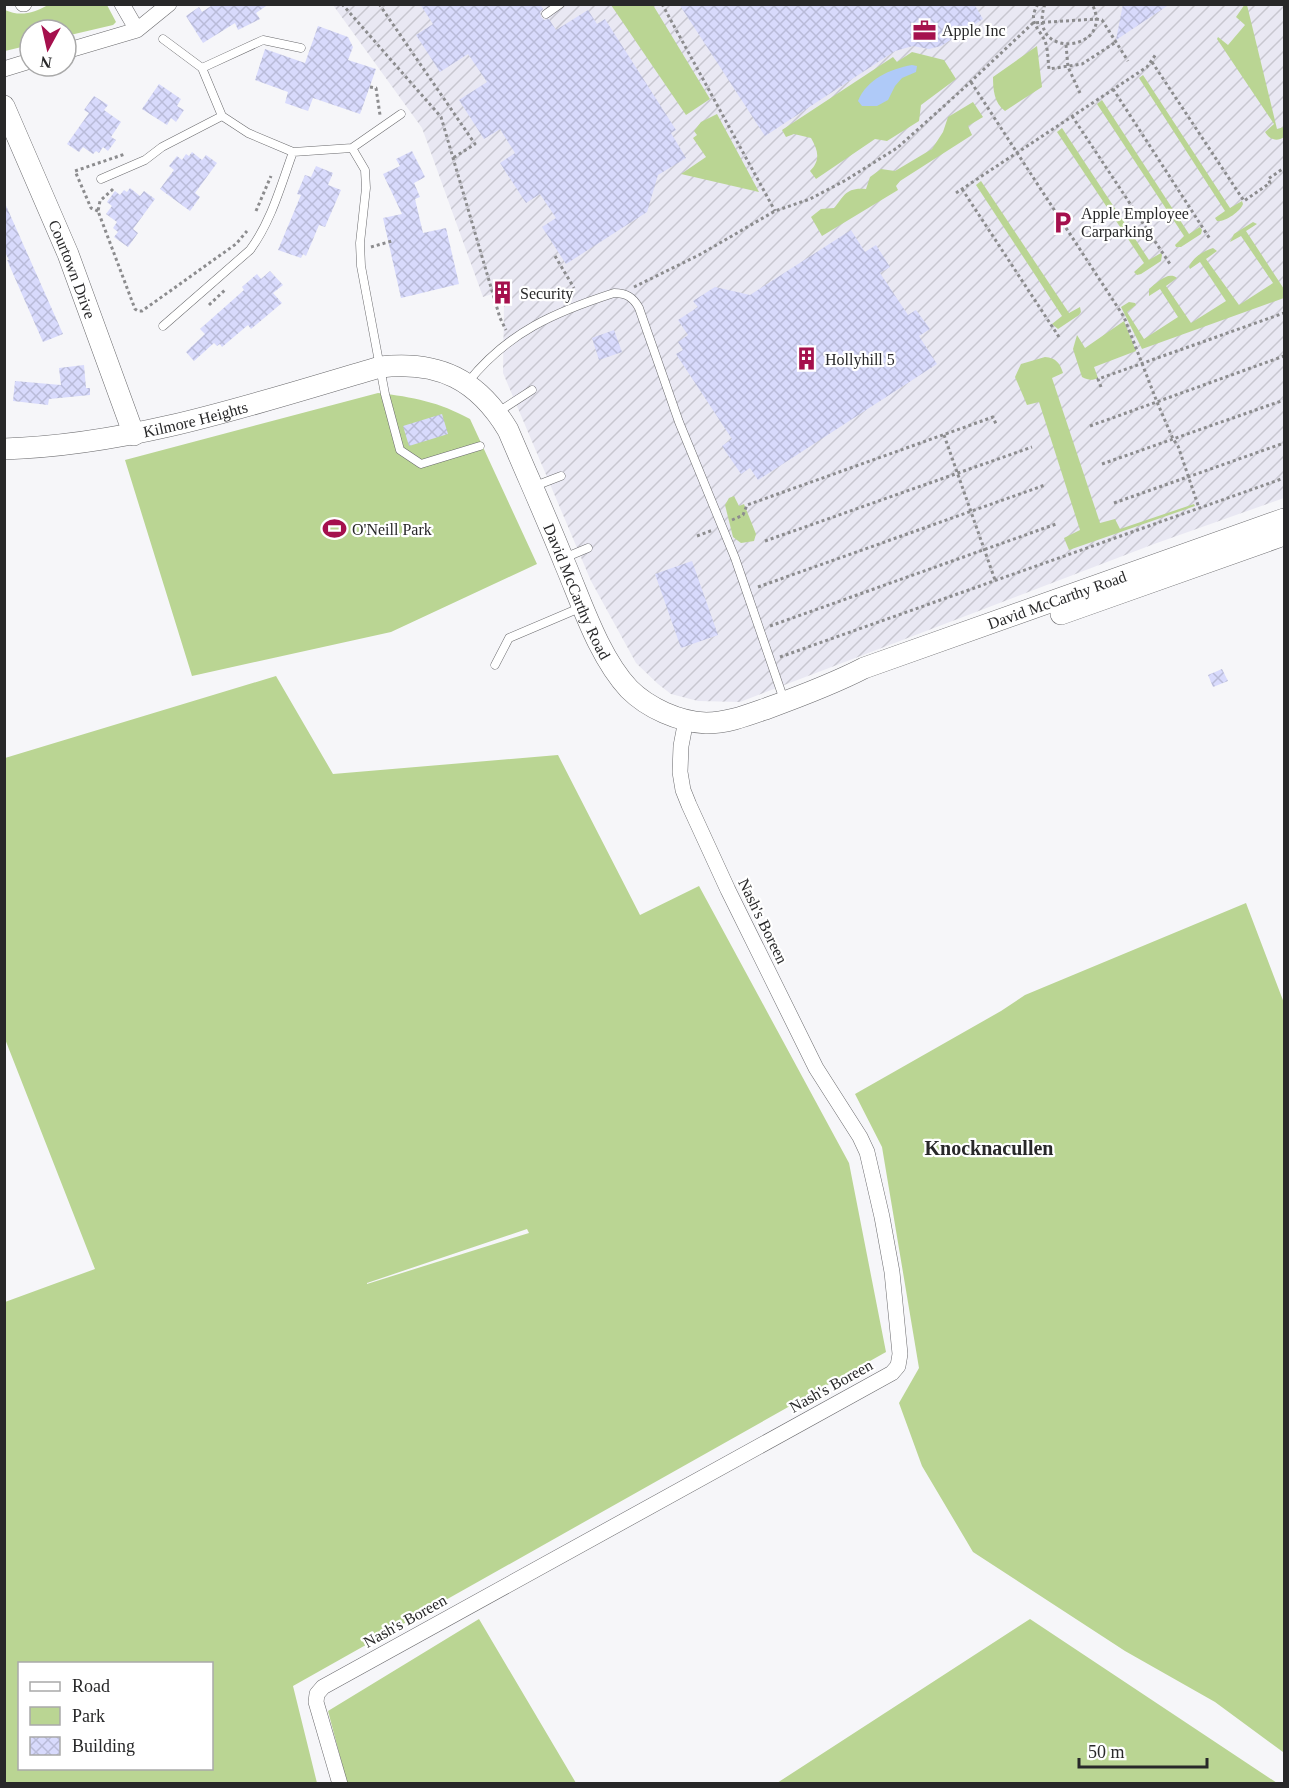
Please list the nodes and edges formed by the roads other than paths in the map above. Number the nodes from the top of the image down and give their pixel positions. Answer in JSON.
{"nodes":[{"id":1,"x":122,"y":4,"type":"edge"},
{"id":2,"x":169,"y":4,"type":"edge"},
{"id":3,"x":560,"y":4,"type":"edge"},
{"id":4,"x":546,"y":14,"type":"dead end"},
{"id":5,"x":137,"y":30,"type":"junction"},
{"id":6,"x":163,"y":39,"type":"dead end"},
{"id":7,"x":78,"y":47,"type":"edge"},
{"id":8,"x":301,"y":48,"type":"dead end"},
{"id":9,"x":202,"y":68,"type":"junction"},
{"id":10,"x":4,"y":106,"type":"edge"},
{"id":11,"x":401,"y":114,"type":"dead end"},
{"id":12,"x":222,"y":116,"type":"junction"},
{"id":13,"x":352,"y":148,"type":"junction"},
{"id":14,"x":293,"y":152,"type":"junction"},
{"id":15,"x":100,"y":179,"type":"dead end"},
{"id":16,"x":163,"y":326,"type":"dead end"},
{"id":17,"x":380,"y":367,"type":"junction"},
{"id":18,"x":468,"y":383,"type":"junction"},
{"id":19,"x":532,"y":390,"type":"dead end"},
{"id":20,"x":498,"y":413,"type":"junction"},
{"id":21,"x":134,"y":435,"type":"junction"},
{"id":22,"x":480,"y":446,"type":"dead end"},
{"id":23,"x":4,"y":449,"type":"edge"},
{"id":24,"x":561,"y":476,"type":"dead end"},
{"id":25,"x":533,"y":487,"type":"junction"},
{"id":26,"x":1284,"y":519,"type":"edge"},
{"id":27,"x":1284,"y":536,"type":"edge"},
{"id":28,"x":588,"y":548,"type":"dead end"},
{"id":29,"x":563,"y":558,"type":"junction"},
{"id":30,"x":583,"y":607,"type":"junction"},
{"id":31,"x":495,"y":665,"type":"dead end"},
{"id":32,"x":831,"y":685,"type":"junction"},
{"id":33,"x":785,"y":702,"type":"junction"},
{"id":34,"x":686,"y":720,"type":"junction"},
{"id":35,"x":340,"y":1784,"type":"edge"}],
"edges":[{"from":1,"to":5,"type":"street"},
{"from":2,"to":5,"type":"street"},
{"from":3,"to":4,"type":"lane"},
{"from":5,"to":7,"type":"street"},
{"from":6,"to":9,"type":"lane"},
{"from":8,"to":9,"type":"lane"},
{"from":9,"to":12,"type":"lane"},
{"from":10,"to":21,"type":"street","name":"Courtown Drive"},
{"from":11,"to":13,"type":"lane"},
{"from":12,"to":14,"type":"lane"},
{"from":12,"to":15,"type":"lane"},
{"from":13,"to":14,"type":"lane"},
{"from":13,"to":17,"type":"lane"},
{"from":14,"to":16,"type":"lane"},
{"from":17,"to":18,"type":"street","name":"David McCarthy Road"},
{"from":17,"to":21,"type":"street","name":"Kilmore Heights"},
{"from":17,"to":22,"type":"lane"},
{"from":18,"to":20,"type":"street","name":"David McCarthy Road"},
{"from":18,"to":33,"type":"lane"},
{"from":19,"to":20,"type":"lane"},
{"from":20,"to":25,"type":"street","name":"David McCarthy Road"},
{"from":21,"to":23,"type":"street","name":"Kilmore Heights"},
{"from":24,"to":25,"type":"lane"},
{"from":25,"to":29,"type":"street","name":"David McCarthy Road"},
{"from":26,"to":32,"type":"street","name":"David McCarthy Road"},
{"from":27,"to":32,"type":"street","name":"David McCarthy Road"},
{"from":28,"to":29,"type":"lane"},
{"from":29,"to":30,"type":"street","name":"David McCarthy Road"},
{"from":30,"to":31,"type":"lane"},
{"from":30,"to":34,"type":"street","name":"David McCarthy Road"},
{"from":32,"to":33,"type":"street","name":"David McCarthy Road"},
{"from":33,"to":34,"type":"street","name":"David McCarthy Road"},
{"from":34,"to":35,"type":"street","name":"Nash's Boreen"}]}
